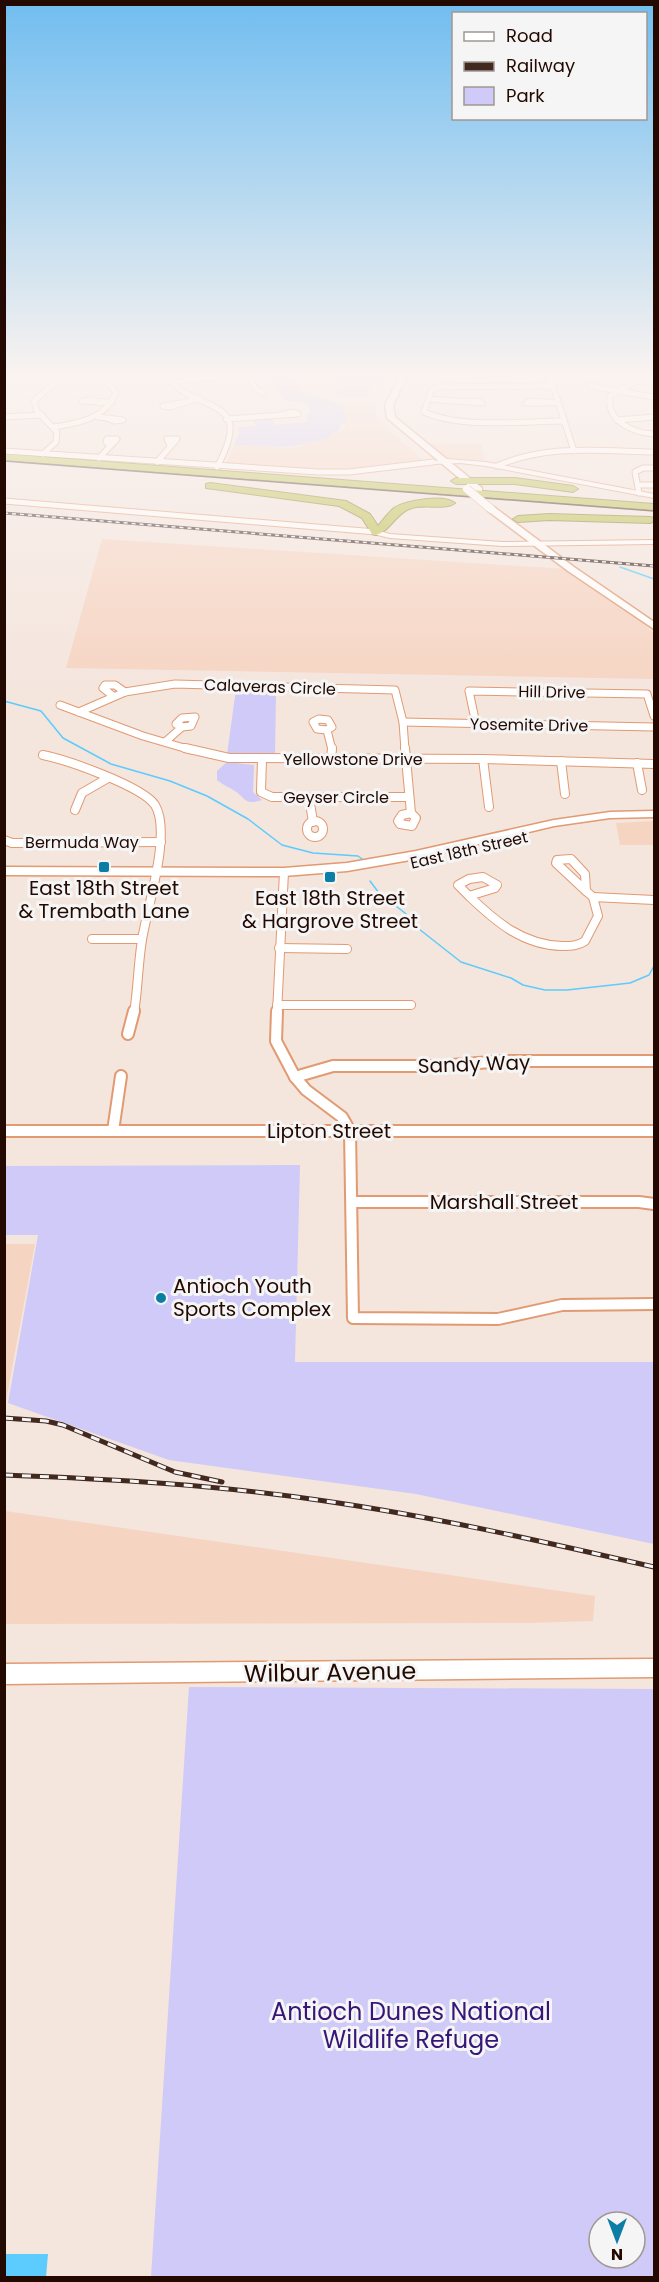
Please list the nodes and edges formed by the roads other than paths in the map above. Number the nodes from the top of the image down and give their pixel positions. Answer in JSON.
{"nodes":[{"id":1,"x":172,"y":480,"type":"edge"},
{"id":2,"x":176,"y":480,"type":"edge"},
{"id":3,"x":303,"y":480,"type":"edge"},
{"id":4,"x":358,"y":480,"type":"edge"},
{"id":5,"x":463,"y":480,"type":"edge"},
{"id":6,"x":586,"y":480,"type":"edge"},
{"id":7,"x":637,"y":480,"type":"edge"},
{"id":8,"x":456,"y":481,"type":"joint"},
{"id":9,"x":468,"y":485,"type":"junction"},
{"id":10,"x":654,"y":485,"type":"edge"},
{"id":11,"x":639,"y":489,"type":"junction"},
{"id":12,"x":654,"y":496,"type":"edge"},
{"id":13,"x":4,"y":501,"type":"edge"},
{"id":14,"x":654,"y":501,"type":"edge"},
{"id":15,"x":553,"y":507,"type":"junction"},
{"id":16,"x":654,"y":507,"type":"edge"},
{"id":17,"x":654,"y":515,"type":"edge"},
{"id":18,"x":654,"y":520,"type":"edge"},
{"id":19,"x":515,"y":522,"type":"junction"},
{"id":20,"x":376,"y":532,"type":"junction"},
{"id":21,"x":495,"y":540,"type":"junction"},
{"id":22,"x":654,"y":542,"type":"edge"},
{"id":23,"x":540,"y":543,"type":"junction"},
{"id":24,"x":654,"y":617,"type":"edge"},
{"id":25,"x":654,"y":626,"type":"edge"},
{"id":26,"x":125,"y":692,"type":"junction"},
{"id":27,"x":113,"y":696,"type":"junction"},
{"id":28,"x":60,"y":705,"type":"dead end"},
{"id":29,"x":79,"y":712,"type":"junction"},
{"id":30,"x":654,"y":716,"type":"edge"},
{"id":31,"x":403,"y":722,"type":"junction"},
{"id":32,"x":476,"y":724,"type":"junction"},
{"id":33,"x":182,"y":727,"type":"dead end"},
{"id":34,"x":654,"y":727,"type":"edge"},
{"id":35,"x":327,"y":730,"type":"dead end"},
{"id":36,"x":165,"y":742,"type":"junction"},
{"id":37,"x":43,"y":755,"type":"dead end"},
{"id":38,"x":262,"y":759,"type":"junction"},
{"id":39,"x":331,"y":759,"type":"junction"},
{"id":40,"x":405,"y":759,"type":"junction"},
{"id":41,"x":483,"y":759,"type":"junction"},
{"id":42,"x":561,"y":761,"type":"junction"},
{"id":43,"x":637,"y":763,"type":"junction"},
{"id":44,"x":654,"y":764,"type":"edge"},
{"id":45,"x":108,"y":778,"type":"junction"},
{"id":46,"x":642,"y":790,"type":"dead end"},
{"id":47,"x":565,"y":794,"type":"dead end"},
{"id":48,"x":309,"y":797,"type":"junction"},
{"id":49,"x":409,"y":797,"type":"junction"},
{"id":50,"x":489,"y":807,"type":"dead end"},
{"id":51,"x":75,"y":810,"type":"dead end"},
{"id":52,"x":411,"y":813,"type":"dead end"},
{"id":53,"x":654,"y":814,"type":"edge"},
{"id":54,"x":654,"y":820,"type":"edge"},
{"id":55,"x":313,"y":822,"type":"dead end"},
{"id":56,"x":4,"y":840,"type":"edge"},
{"id":57,"x":161,"y":842,"type":"junction"},
{"id":58,"x":4,"y":871,"type":"edge"},
{"id":59,"x":154,"y":871,"type":"junction"},
{"id":60,"x":284,"y":872,"type":"junction"},
{"id":61,"x":468,"y":896,"type":"dead end"},
{"id":62,"x":654,"y":900,"type":"edge"},
{"id":63,"x":92,"y":939,"type":"dead end"},
{"id":64,"x":142,"y":939,"type":"junction"},
{"id":65,"x":279,"y":948,"type":"junction"},
{"id":66,"x":347,"y":949,"type":"dead end"},
{"id":67,"x":277,"y":1005,"type":"junction"},
{"id":68,"x":411,"y":1005,"type":"dead end"},
{"id":69,"x":128,"y":1034,"type":"dead end"},
{"id":70,"x":654,"y":1061,"type":"edge"},
{"id":71,"x":121,"y":1076,"type":"dead end"},
{"id":72,"x":295,"y":1077,"type":"junction"},
{"id":73,"x":4,"y":1131,"type":"edge"},
{"id":74,"x":112,"y":1131,"type":"junction"},
{"id":75,"x":350,"y":1131,"type":"junction"},
{"id":76,"x":654,"y":1131,"type":"edge"},
{"id":77,"x":353,"y":1202,"type":"junction"},
{"id":78,"x":654,"y":1204,"type":"edge"},
{"id":79,"x":654,"y":1304,"type":"edge"},
{"id":80,"x":654,"y":1668,"type":"edge"},
{"id":81,"x":4,"y":1674,"type":"edge"}],
"edges":[{"from":1,"to":20,"type":"highway"},
{"from":2,"to":15,"type":"highway"},
{"from":3,"to":16,"type":"highway"},
{"from":4,"to":8,"type":"highway"},
{"from":5,"to":9,"type":"main road"},
{"from":6,"to":11,"type":"street"},
{"from":7,"to":11,"type":"street"},
{"from":8,"to":9,"type":"highway"},
{"from":9,"to":14,"type":"highway"},
{"from":9,"to":19,"type":"main road","bridge":true},
{"from":9,"to":19,"type":"main road"},
{"from":10,"to":11,"type":"street"},
{"from":11,"to":12,"type":"street"},
{"from":13,"to":20,"type":"street"},
{"from":15,"to":17,"type":"highway"},
{"from":15,"to":20,"type":"highway"},
{"from":18,"to":19,"type":"highway"},
{"from":19,"to":21,"type":"street"},
{"from":19,"to":23,"type":"main road"},
{"from":20,"to":21,"type":"street"},
{"from":20,"to":23,"type":"street"},
{"from":21,"to":23,"type":"street"},
{"from":22,"to":23,"type":"street"},
{"from":23,"to":24,"type":"main road"},
{"from":23,"to":25,"type":"main road"},
{"from":26,"to":27,"type":"street","name":"Calaveras Circle"},
{"from":26,"to":27,"type":"street"},
{"from":26,"to":31,"type":"street","name":"Calaveras Circle"},
{"from":27,"to":29,"type":"street","name":"Calaveras Circle"},
{"from":28,"to":29,"type":"street","name":"Yellowstone Drive"},
{"from":29,"to":36,"type":"street","name":"Yellowstone Drive"},
{"from":30,"to":32,"type":"street","name":"Hill Drive"},
{"from":31,"to":32,"type":"street","name":"Yosemite Drive"},
{"from":31,"to":40,"type":"street","name":"Calaveras Circle"},
{"from":32,"to":34,"type":"street","name":"Yosemite Drive"},
{"from":33,"to":36,"type":"street"},
{"from":35,"to":39,"type":"street"},
{"from":36,"to":38,"type":"street","name":"Yellowstone Drive"},
{"from":37,"to":45,"type":"street"},
{"from":38,"to":39,"type":"street","name":"Yellowstone Drive"},
{"from":38,"to":48,"type":"street","name":"Geyser Circle"},
{"from":39,"to":40,"type":"street","name":"Yellowstone Drive"},
{"from":40,"to":41,"type":"street","name":"Yellowstone Drive"},
{"from":40,"to":49,"type":"street","name":"Geyser Circle"},
{"from":41,"to":42,"type":"street","name":"Yellowstone Drive"},
{"from":41,"to":50,"type":"street"},
{"from":42,"to":43,"type":"street","name":"Yellowstone Drive"},
{"from":42,"to":47,"type":"street"},
{"from":43,"to":44,"type":"street","name":"Yellowstone Drive"},
{"from":43,"to":46,"type":"street"},
{"from":45,"to":51,"type":"street"},
{"from":45,"to":57,"type":"street"},
{"from":48,"to":49,"type":"street","name":"Geyser Circle"},
{"from":48,"to":55,"type":"street"},
{"from":49,"to":52,"type":"street"},
{"from":53,"to":60,"type":"main road","name":"East 18th Street"},
{"from":54,"to":60,"type":"main road","name":"East 18th Street"},
{"from":56,"to":57,"type":"street","name":"Bermuda Way"},
{"from":57,"to":59,"type":"street"},
{"from":58,"to":59,"type":"main road","name":"East 18th Street"},
{"from":59,"to":60,"type":"main road","name":"East 18th Street"},
{"from":59,"to":64,"type":"street"},
{"from":60,"to":65,"type":"street"},
{"from":61,"to":62,"type":"street"},
{"from":63,"to":64,"type":"street"},
{"from":64,"to":69,"type":"street"},
{"from":65,"to":66,"type":"street"},
{"from":65,"to":67,"type":"street"},
{"from":67,"to":68,"type":"street"},
{"from":67,"to":72,"type":"street"},
{"from":70,"to":72,"type":"street","name":"Sandy Way"},
{"from":71,"to":74,"type":"street"},
{"from":72,"to":75,"type":"street"},
{"from":73,"to":74,"type":"street","name":"Lipton Street"},
{"from":74,"to":75,"type":"street","name":"Lipton Street"},
{"from":75,"to":76,"type":"street","name":"Lipton Street"},
{"from":75,"to":77,"type":"street"},
{"from":77,"to":78,"type":"street","name":"Marshall Street"},
{"from":77,"to":79,"type":"street"},
{"from":80,"to":81,"type":"main road","name":"Wilbur Avenue"}]}
